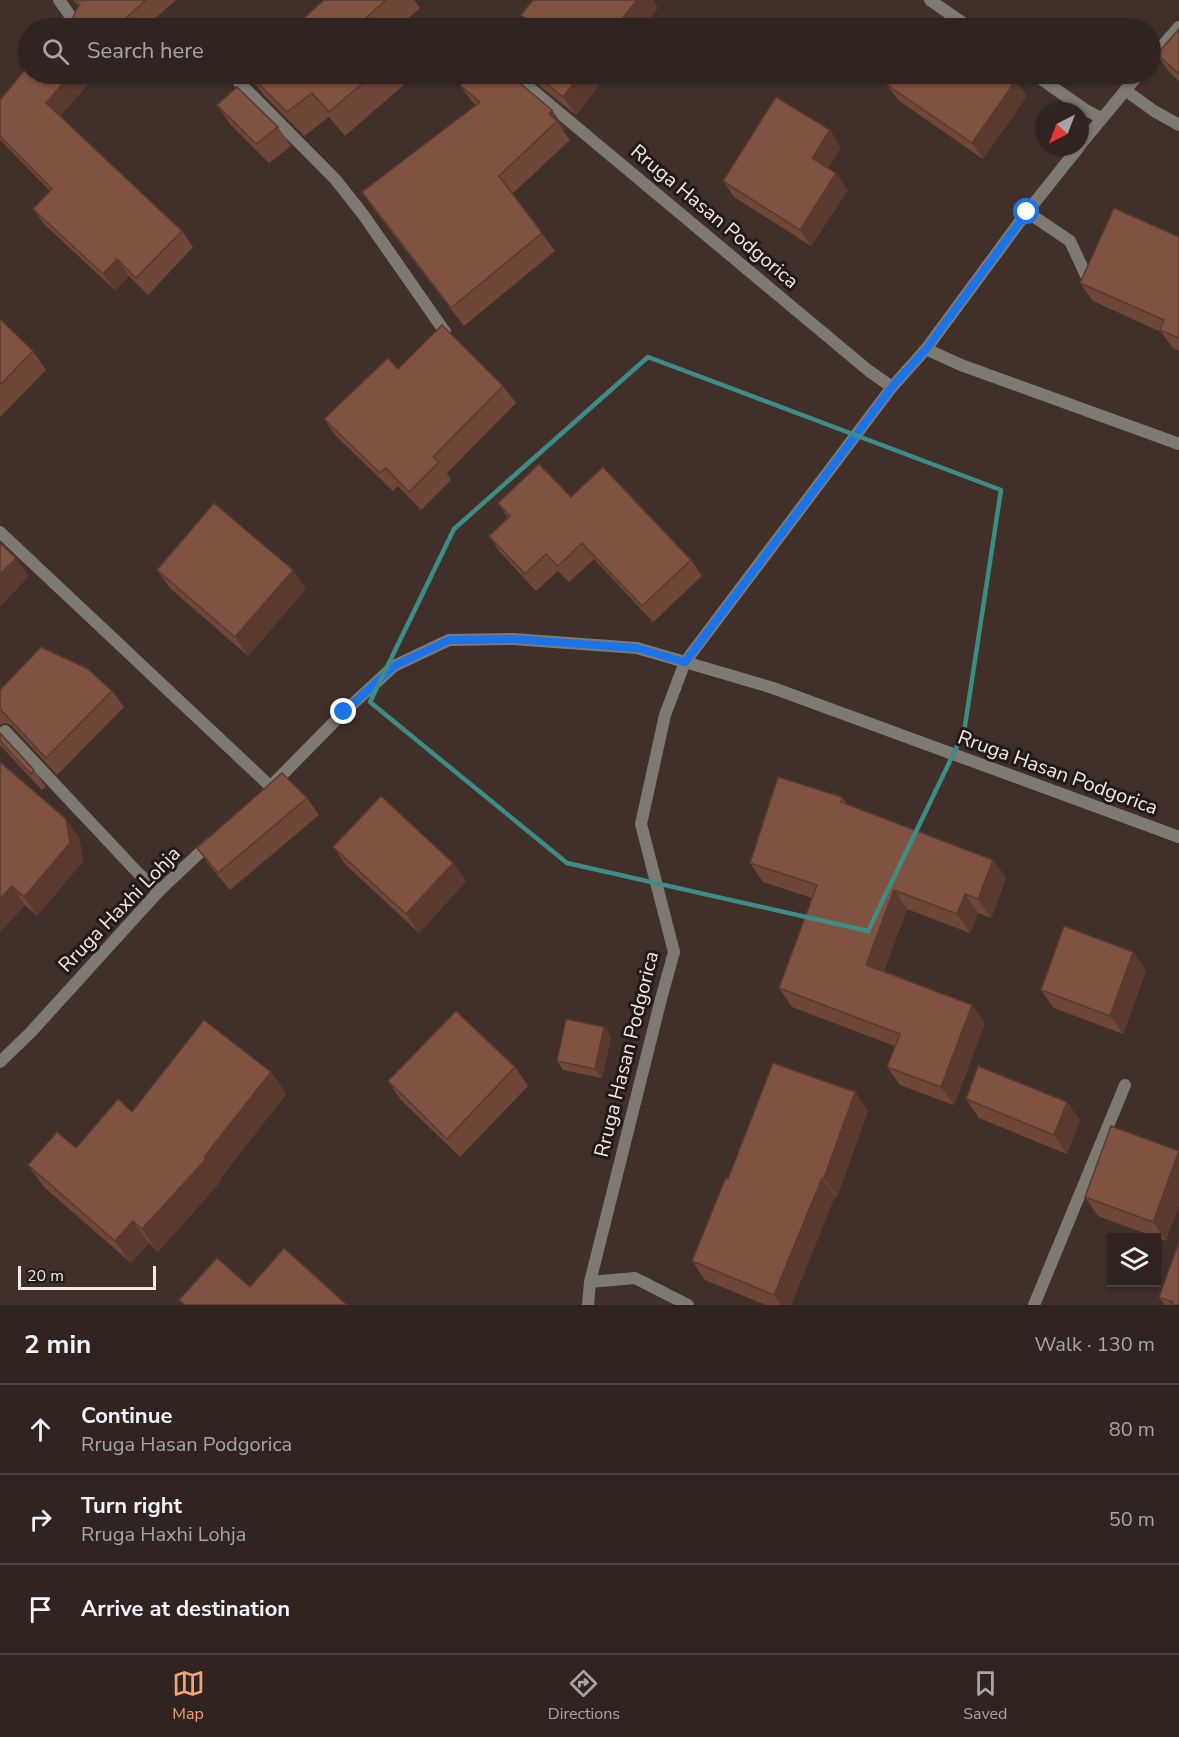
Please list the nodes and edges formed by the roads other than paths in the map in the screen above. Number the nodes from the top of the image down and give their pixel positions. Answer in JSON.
{"nodes":[{"id":1,"x":59,"y":0,"type":"edge"},
{"id":2,"x":930,"y":0,"type":"edge"},
{"id":3,"x":72,"y":18,"type":"edge"},
{"id":4,"x":956,"y":18,"type":"edge"},
{"id":5,"x":1179,"y":27,"type":"edge"},
{"id":6,"x":1161,"y":47,"type":"edge"},
{"id":7,"x":241,"y":84,"type":"edge"},
{"id":8,"x":525,"y":84,"type":"edge"},
{"id":9,"x":1048,"y":84,"type":"edge"},
{"id":10,"x":1130,"y":84,"type":"edge"},
{"id":11,"x":1125,"y":90,"type":"junction"},
{"id":12,"x":1101,"y":118,"type":"junction"},
{"id":13,"x":1179,"y":125,"type":"edge"},
{"id":14,"x":1089,"y":133,"type":"edge"},
{"id":15,"x":1071,"y":156,"type":"edge"},
{"id":16,"x":1027,"y":212,"type":"junction"},
{"id":17,"x":1090,"y":284,"type":"edge"},
{"id":18,"x":445,"y":332,"type":"edge"},
{"id":19,"x":926,"y":349,"type":"junction"},
{"id":20,"x":892,"y":387,"type":"junction"},
{"id":21,"x":1179,"y":444,"type":"edge"},
{"id":22,"x":0,"y":532,"type":"edge"},
{"id":23,"x":685,"y":662,"type":"junction"},
{"id":24,"x":5,"y":731,"type":"edge"},
{"id":25,"x":219,"y":835,"type":"edge"},
{"id":26,"x":1179,"y":837,"type":"edge"},
{"id":27,"x":159,"y":891,"type":"junction"},
{"id":28,"x":0,"y":1062,"type":"edge"},
{"id":29,"x":1125,"y":1085,"type":"dead end"},
{"id":30,"x":590,"y":1282,"type":"junction"},
{"id":31,"x":588,"y":1305,"type":"edge"},
{"id":32,"x":688,"y":1305,"type":"edge"},
{"id":33,"x":1034,"y":1305,"type":"edge"}],
"edges":[{"from":1,"to":3,"type":"street"},
{"from":2,"to":4,"type":"street"},
{"from":5,"to":6,"type":"street"},
{"from":7,"to":18,"type":"street"},
{"from":8,"to":20,"type":"street","name":"Rruga Hasan Podgorica"},
{"from":9,"to":12,"type":"street"},
{"from":10,"to":11,"type":"street","name":"Rruga Hasan Podgorica"},
{"from":11,"to":12,"type":"street","name":"Rruga Hasan Podgorica"},
{"from":11,"to":13,"type":"street"},
{"from":12,"to":14,"type":"street","name":"Rruga Hasan Podgorica"},
{"from":15,"to":16,"type":"street","name":"Rruga Hasan Podgorica"},
{"from":16,"to":17,"type":"street"},
{"from":16,"to":19,"type":"street","name":"Rruga Hasan Podgorica"},
{"from":19,"to":20,"type":"street","name":"Rruga Hasan Podgorica"},
{"from":19,"to":21,"type":"street"},
{"from":20,"to":23,"type":"street","name":"Rruga Hasan Podgorica"},
{"from":22,"to":23,"type":"street"},
{"from":23,"to":26,"type":"street","name":"Rruga Hasan Podgorica"},
{"from":23,"to":30,"type":"street","name":"Rruga Hasan Podgorica"},
{"from":24,"to":27,"type":"street"},
{"from":25,"to":27,"type":"street","name":"Rruga Haxhi Lohja"},
{"from":27,"to":28,"type":"street","name":"Rruga Haxhi Lohja"},
{"from":29,"to":33,"type":"street"},
{"from":30,"to":31,"type":"street","name":"Rruga Hasan Podgorica"},
{"from":30,"to":32,"type":"street"}]}
